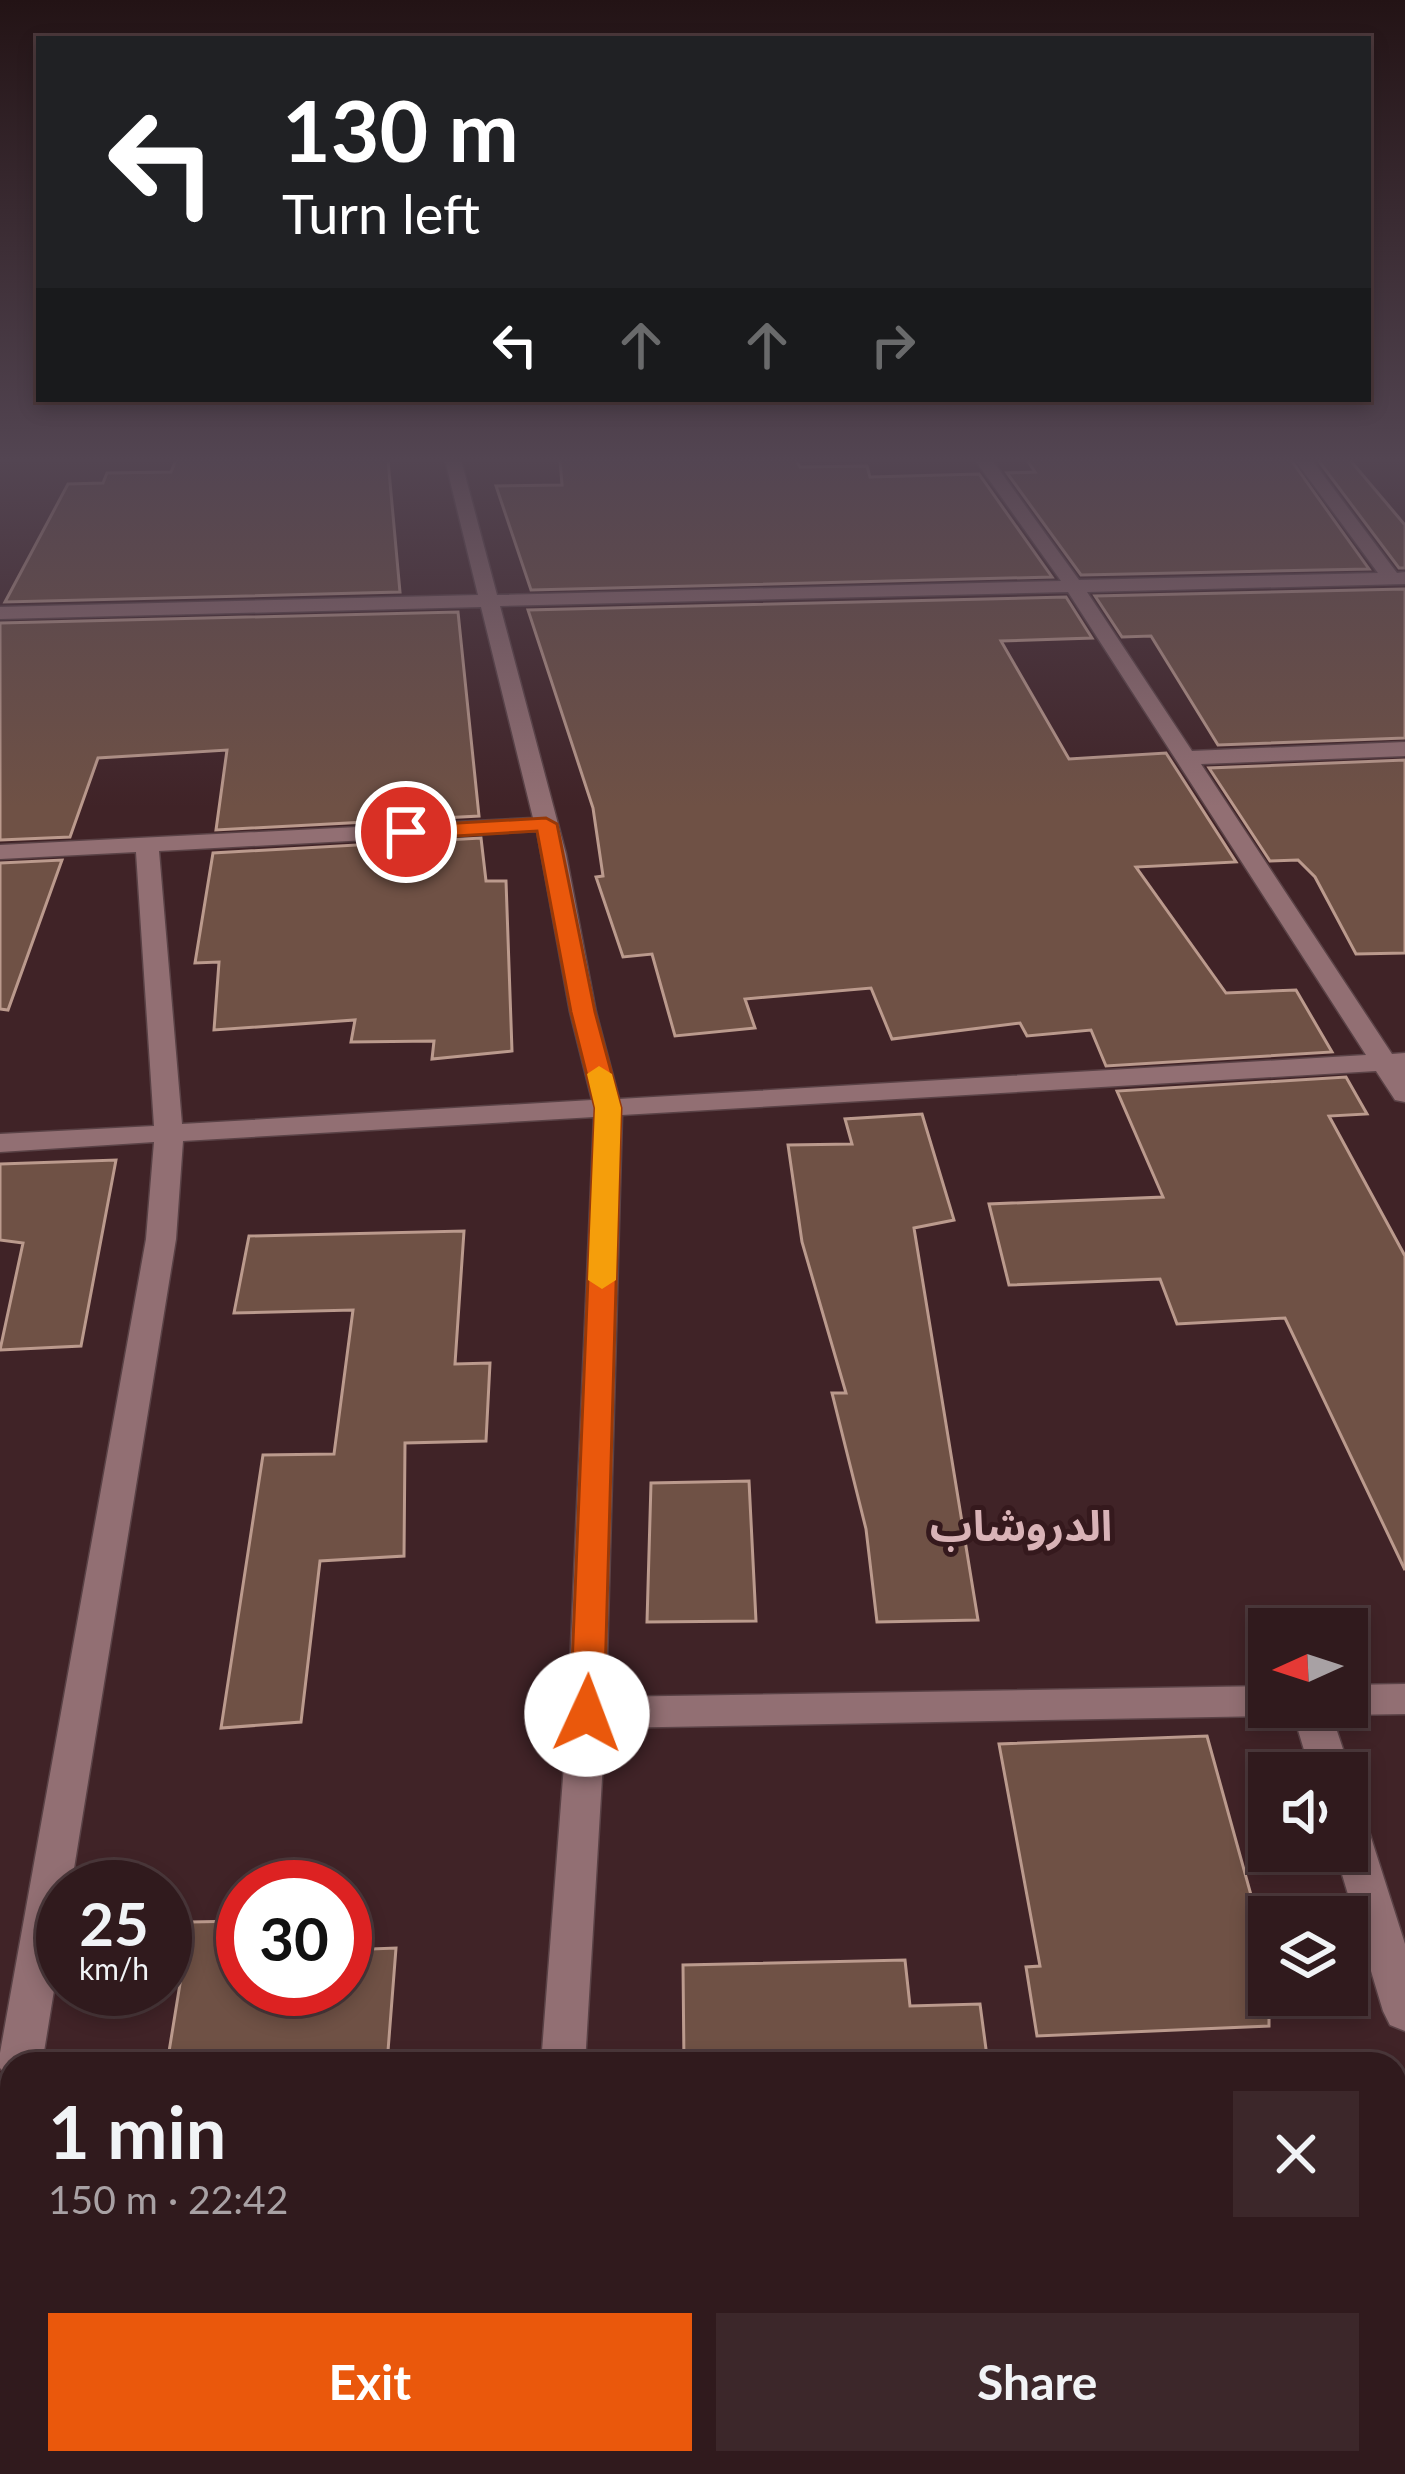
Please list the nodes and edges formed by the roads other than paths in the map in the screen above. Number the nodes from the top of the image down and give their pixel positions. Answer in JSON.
{"nodes":[{"id":1,"x":485,"y":575,"type":"edge"},
{"id":2,"x":1066,"y":575,"type":"edge"},
{"id":3,"x":1398,"y":578,"type":"edge"},
{"id":4,"x":1076,"y":589,"type":"junction"},
{"id":5,"x":492,"y":599,"type":"junction"},
{"id":6,"x":0,"y":614,"type":"edge"},
{"id":7,"x":1405,"y":749,"type":"edge"},
{"id":8,"x":1184,"y":758,"type":"junction"},
{"id":9,"x":546,"y":824,"type":"junction"},
{"id":10,"x":147,"y":848,"type":"junction"},
{"id":11,"x":0,"y":852,"type":"edge"},
{"id":12,"x":1394,"y":1061,"type":"edge"},
{"id":13,"x":1405,"y":1094,"type":"edge"},
{"id":14,"x":608,"y":1108,"type":"junction"},
{"id":15,"x":169,"y":1133,"type":"junction"},
{"id":16,"x":0,"y":1143,"type":"edge"},
{"id":17,"x":1405,"y":1699,"type":"edge"},
{"id":18,"x":1368,"y":1700,"type":"edge"},
{"id":19,"x":1248,"y":1701,"type":"edge"},
{"id":20,"x":587,"y":1714,"type":"junction"},
{"id":21,"x":1362,"y":1872,"type":"edge"},
{"id":22,"x":1405,"y":2011,"type":"edge"},
{"id":23,"x":22,"y":2052,"type":"edge"},
{"id":24,"x":564,"y":2052,"type":"edge"}],
"edges":[{"from":1,"to":5,"type":"street"},
{"from":2,"to":4,"type":"street"},
{"from":3,"to":4,"type":"street"},
{"from":4,"to":5,"type":"street"},
{"from":4,"to":8,"type":"street"},
{"from":5,"to":6,"type":"street"},
{"from":5,"to":9,"type":"street"},
{"from":7,"to":8,"type":"street"},
{"from":8,"to":12,"type":"street"},
{"from":9,"to":10,"type":"street"},
{"from":9,"to":14,"type":"street"},
{"from":10,"to":11,"type":"street"},
{"from":10,"to":15,"type":"street"},
{"from":12,"to":13,"type":"street"},
{"from":12,"to":14,"type":"street"},
{"from":14,"to":15,"type":"street"},
{"from":14,"to":20,"type":"street"},
{"from":15,"to":16,"type":"street"},
{"from":15,"to":23,"type":"street"},
{"from":17,"to":18,"type":"street"},
{"from":19,"to":20,"type":"street"},
{"from":20,"to":24,"type":"street"},
{"from":21,"to":22,"type":"street"}]}
